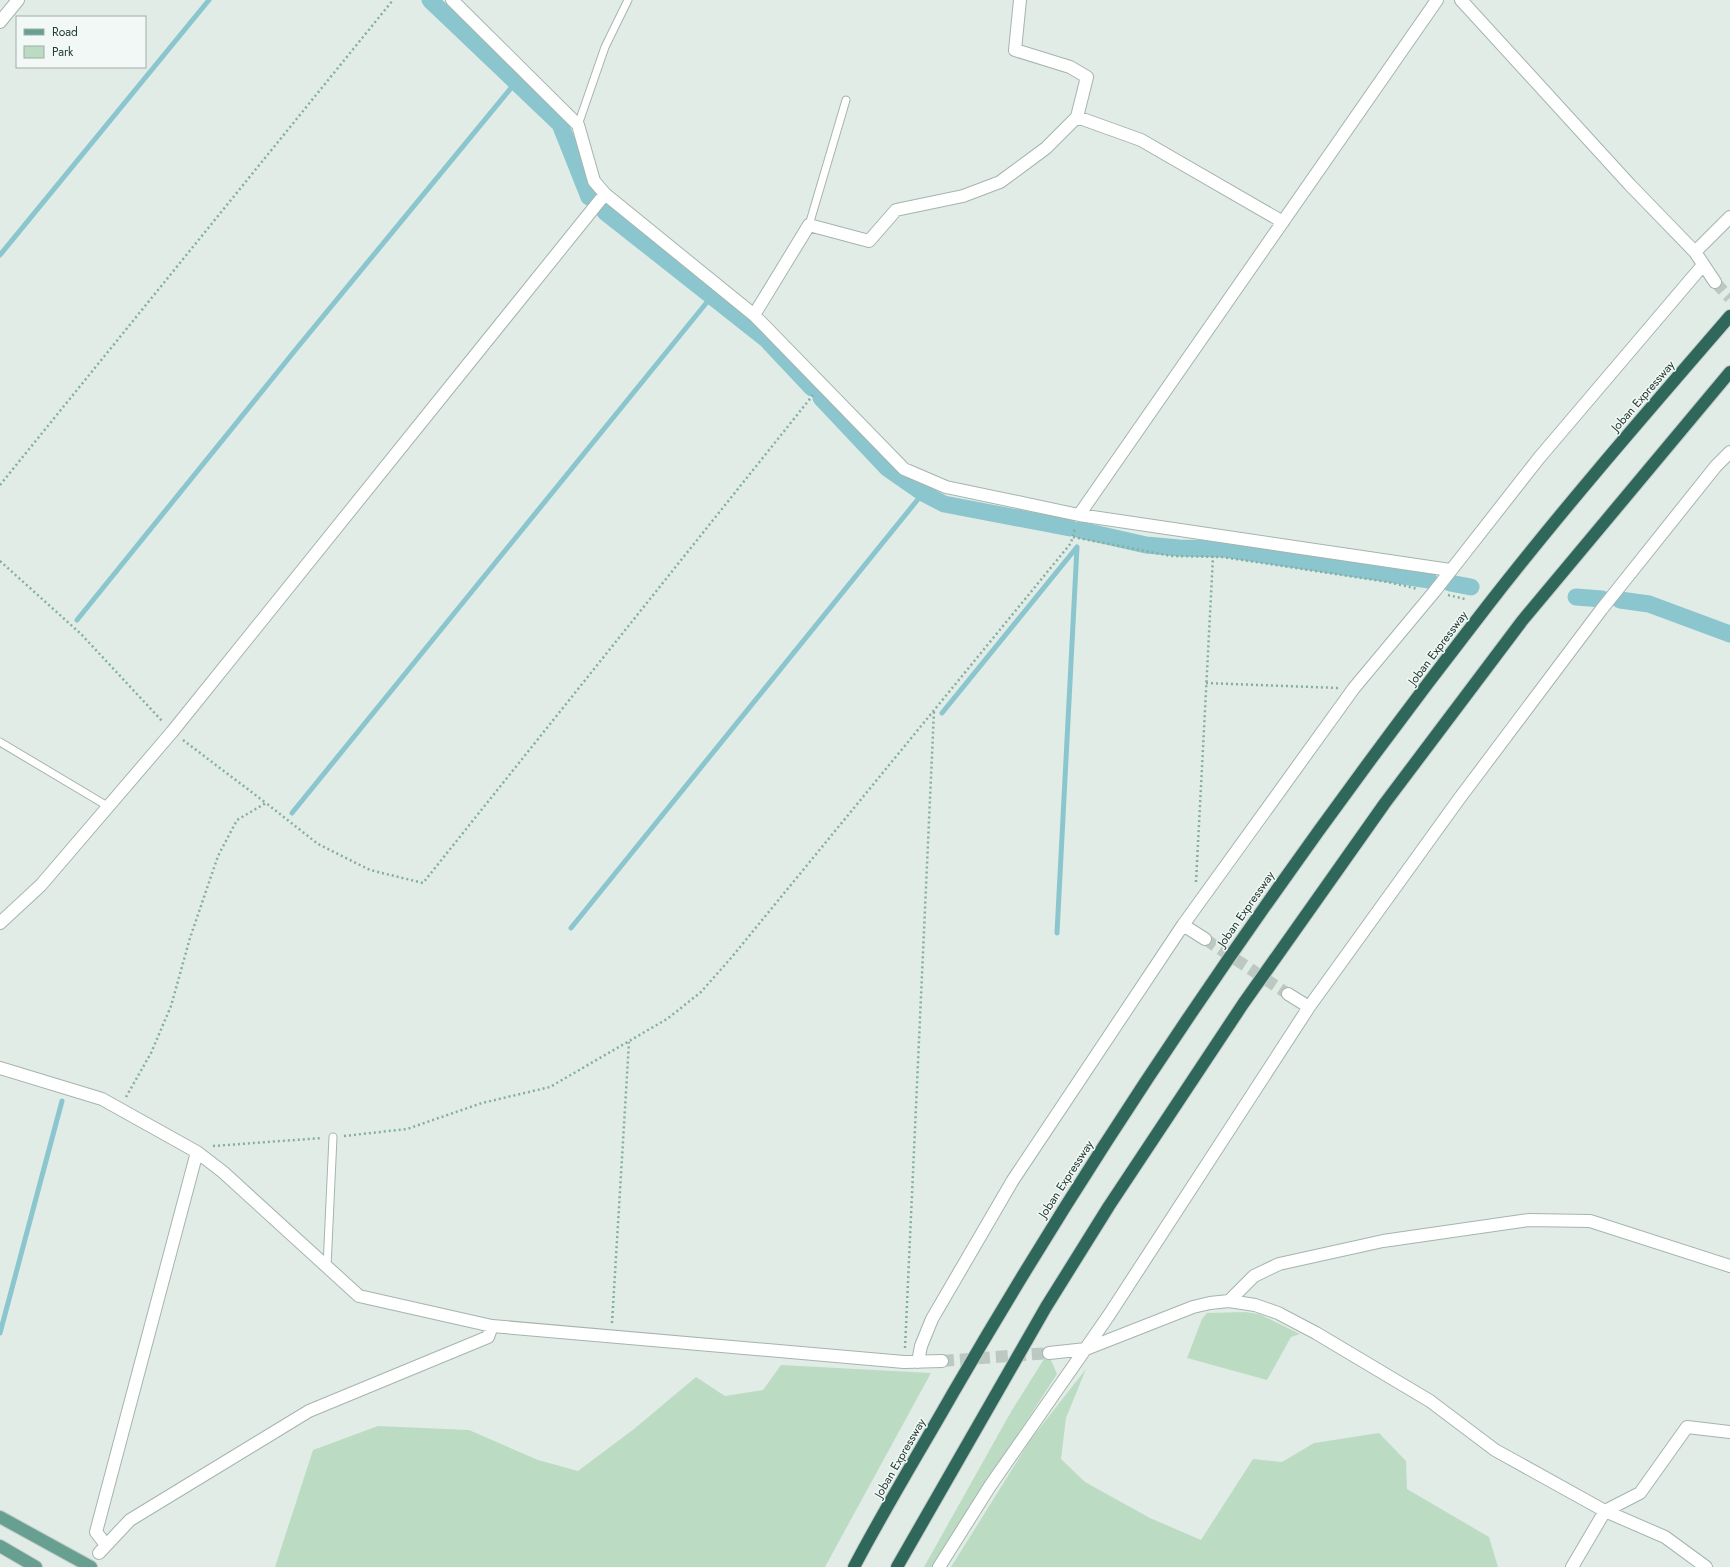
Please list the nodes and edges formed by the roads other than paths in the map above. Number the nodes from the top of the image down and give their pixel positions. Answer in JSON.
{"nodes":[{"id":1,"x":18,"y":0,"type":"edge"},
{"id":2,"x":452,"y":0,"type":"edge"},
{"id":3,"x":628,"y":0,"type":"edge"},
{"id":4,"x":1020,"y":0,"type":"edge"},
{"id":5,"x":1438,"y":0,"type":"edge"},
{"id":6,"x":1461,"y":0,"type":"edge"},
{"id":7,"x":0,"y":22,"type":"edge"},
{"id":8,"x":846,"y":100,"type":"dead end"},
{"id":9,"x":1077,"y":117,"type":"junction"},
{"id":10,"x":578,"y":125,"type":"junction"},
{"id":11,"x":605,"y":194,"type":"junction"},
{"id":12,"x":1730,"y":217,"type":"edge"},
{"id":13,"x":1283,"y":222,"type":"junction"},
{"id":14,"x":809,"y":225,"type":"junction"},
{"id":15,"x":1694,"y":252,"type":"junction"},
{"id":16,"x":1703,"y":265,"type":"junction"},
{"id":17,"x":1716,"y":282,"type":"tunnel mouth"},
{"id":18,"x":754,"y":315,"type":"junction"},
{"id":19,"x":1730,"y":316,"type":"edge"},
{"id":20,"x":1730,"y":372,"type":"edge"},
{"id":21,"x":1730,"y":452,"type":"edge"},
{"id":22,"x":1079,"y":515,"type":"junction"},
{"id":23,"x":1450,"y":570,"type":"junction"},
{"id":24,"x":0,"y":742,"type":"edge"},
{"id":25,"x":109,"y":807,"type":"junction"},
{"id":26,"x":0,"y":923,"type":"edge"},
{"id":27,"x":1183,"y":925,"type":"junction"},
{"id":28,"x":1205,"y":939,"type":"tunnel mouth"},
{"id":29,"x":1288,"y":994,"type":"tunnel mouth"},
{"id":30,"x":1309,"y":1007,"type":"junction"},
{"id":31,"x":0,"y":1068,"type":"edge"},
{"id":32,"x":333,"y":1137,"type":"road end"},
{"id":33,"x":197,"y":1152,"type":"junction"},
{"id":34,"x":1730,"y":1266,"type":"edge"},
{"id":35,"x":326,"y":1268,"type":"junction"},
{"id":36,"x":1229,"y":1301,"type":"junction"},
{"id":37,"x":492,"y":1326,"type":"junction"},
{"id":38,"x":1086,"y":1349,"type":"junction"},
{"id":39,"x":1049,"y":1354,"type":"tunnel mouth"},
{"id":40,"x":942,"y":1361,"type":"tunnel mouth"},
{"id":41,"x":918,"y":1362,"type":"junction"},
{"id":42,"x":1730,"y":1432,"type":"edge"},
{"id":43,"x":1605,"y":1511,"type":"junction"},
{"id":44,"x":0,"y":1517,"type":"edge"},
{"id":45,"x":0,"y":1546,"type":"edge"},
{"id":46,"x":36,"y":1567,"type":"edge"},
{"id":47,"x":91,"y":1567,"type":"edge"},
{"id":48,"x":854,"y":1567,"type":"edge"},
{"id":49,"x":897,"y":1567,"type":"edge"},
{"id":50,"x":939,"y":1567,"type":"edge"},
{"id":51,"x":1572,"y":1567,"type":"edge"},
{"id":52,"x":1706,"y":1567,"type":"edge"}],
"edges":[{"from":1,"to":7,"type":"street"},
{"from":2,"to":10,"type":"street"},
{"from":3,"to":10,"type":"lane"},
{"from":4,"to":9,"type":"street"},
{"from":5,"to":13,"type":"street"},
{"from":6,"to":15,"type":"street"},
{"from":8,"to":14,"type":"lane"},
{"from":9,"to":13,"type":"street"},
{"from":9,"to":14,"type":"street"},
{"from":10,"to":11,"type":"street"},
{"from":11,"to":18,"type":"street"},
{"from":11,"to":25,"type":"street"},
{"from":12,"to":15,"type":"street"},
{"from":13,"to":22,"type":"street"},
{"from":14,"to":18,"type":"street"},
{"from":15,"to":16,"type":"street"},
{"from":16,"to":17,"type":"street"},
{"from":16,"to":23,"type":"street"},
{"from":18,"to":22,"type":"street"},
{"from":19,"to":48,"type":"highway","name":"Joban Expressway"},
{"from":20,"to":49,"type":"highway"},
{"from":21,"to":30,"type":"street"},
{"from":22,"to":23,"type":"street"},
{"from":23,"to":27,"type":"street"},
{"from":24,"to":25,"type":"lane"},
{"from":25,"to":26,"type":"street"},
{"from":27,"to":28,"type":"street"},
{"from":27,"to":41,"type":"street"},
{"from":29,"to":30,"type":"street"},
{"from":30,"to":38,"type":"street"},
{"from":31,"to":33,"type":"street"},
{"from":32,"to":35,"type":"lane"},
{"from":33,"to":35,"type":"street"},
{"from":33,"to":37,"type":"street"},
{"from":34,"to":36,"type":"street"},
{"from":35,"to":37,"type":"street"},
{"from":36,"to":38,"type":"street"},
{"from":36,"to":43,"type":"street"},
{"from":37,"to":41,"type":"street"},
{"from":38,"to":39,"type":"street"},
{"from":38,"to":50,"type":"street"},
{"from":40,"to":41,"type":"street"},
{"from":42,"to":43,"type":"street"},
{"from":43,"to":51,"type":"street"},
{"from":43,"to":52,"type":"street"},
{"from":44,"to":47,"type":"main road"},
{"from":45,"to":46,"type":"main road"}]}
